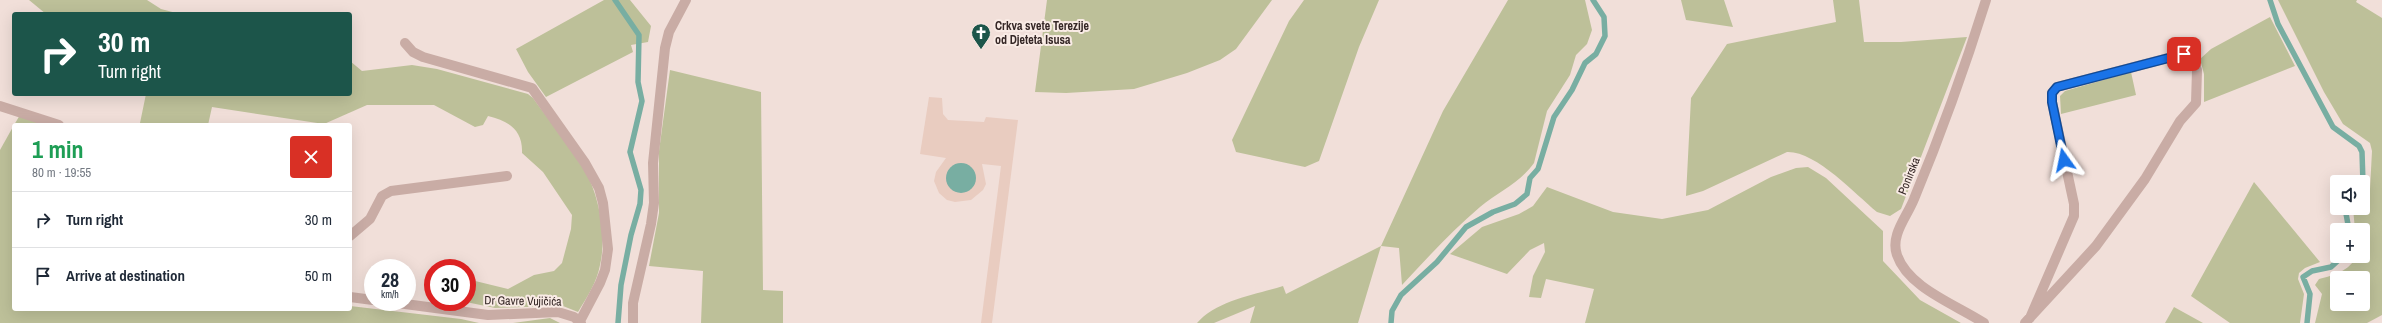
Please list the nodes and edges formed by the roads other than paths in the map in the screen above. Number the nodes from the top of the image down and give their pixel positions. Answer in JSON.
{"nodes":[{"id":1,"x":686,"y":0,"type":"edge"},
{"id":2,"x":1986,"y":0,"type":"edge"},
{"id":3,"x":404,"y":43,"type":"dead end"},
{"id":4,"x":0,"y":106,"type":"edge"},
{"id":5,"x":53,"y":123,"type":"edge"},
{"id":6,"x":507,"y":176,"type":"dead end"},
{"id":7,"x":352,"y":234,"type":"edge"},
{"id":8,"x":352,"y":297,"type":"edge"},
{"id":9,"x":364,"y":299,"type":"edge"},
{"id":10,"x":416,"y":305,"type":"edge"},
{"id":11,"x":2027,"y":320,"type":"edge"},
{"id":12,"x":581,"y":322,"type":"edge"},
{"id":13,"x":633,"y":323,"type":"edge"},
{"id":14,"x":1984,"y":323,"type":"edge"}],
"edges":[{"from":1,"to":13,"type":"street"},
{"from":2,"to":14,"type":"street","name":"Ponirska"},
{"from":3,"to":12,"type":"street"},
{"from":4,"to":5,"type":"street"},
{"from":6,"to":7,"type":"street"},
{"from":8,"to":9,"type":"street"},
{"from":10,"to":12,"type":"street","name":"Dr Gavre Vujičića"},
{"from":11,"to":11,"type":"street"}]}
